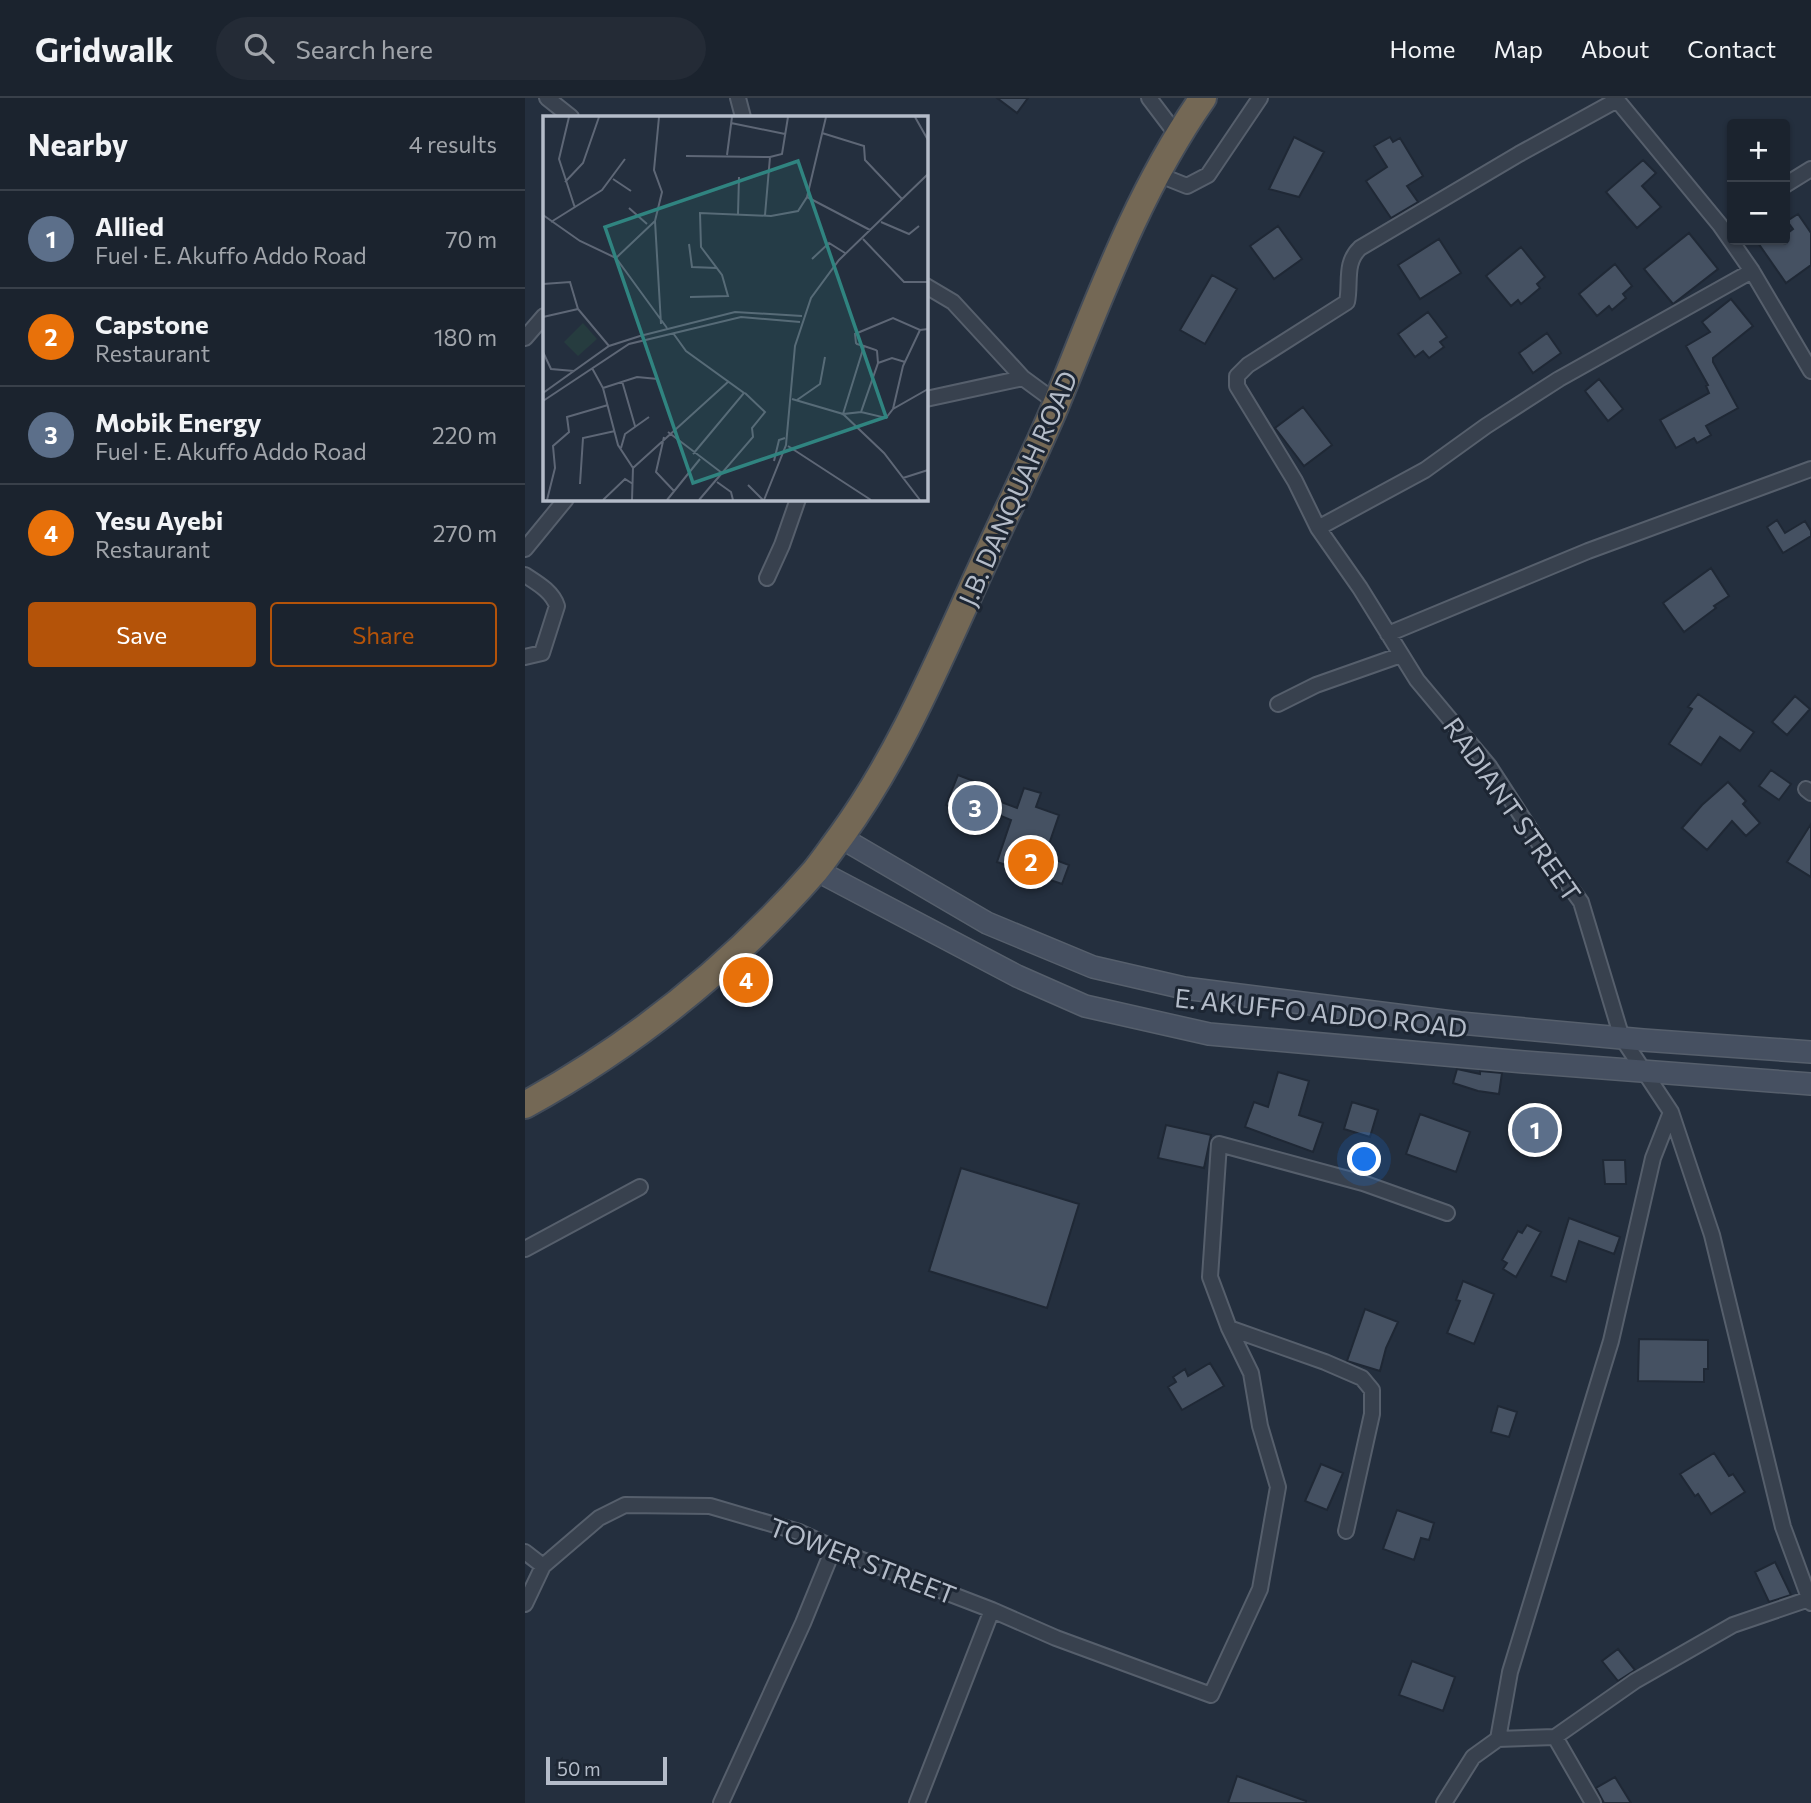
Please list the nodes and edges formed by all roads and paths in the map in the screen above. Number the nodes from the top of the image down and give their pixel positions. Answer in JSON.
{"nodes":[{"id":1,"x":547,"y":98,"type":"edge"},
{"id":2,"x":738,"y":98,"type":"edge"},
{"id":3,"x":1149,"y":98,"type":"edge"},
{"id":4,"x":1203,"y":98,"type":"edge"},
{"id":5,"x":1260,"y":98,"type":"edge"},
{"id":6,"x":1618,"y":99,"type":"edge"},
{"id":7,"x":570,"y":116,"type":"edge"},
{"id":8,"x":743,"y":116,"type":"edge"},
{"id":9,"x":1177,"y":135,"type":"junction"},
{"id":10,"x":1811,"y":169,"type":"edge"},
{"id":11,"x":1157,"y":174,"type":"junction"},
{"id":12,"x":1790,"y":182,"type":"edge"},
{"id":13,"x":1726,"y":221,"type":"edge"},
{"id":14,"x":1752,"y":271,"type":"junction"},
{"id":15,"x":927,"y":287,"type":"edge"},
{"id":16,"x":543,"y":317,"type":"edge"},
{"id":17,"x":525,"y":338,"type":"edge"},
{"id":18,"x":1811,"y":371,"type":"edge"},
{"id":19,"x":1023,"y":378,"type":"junction"},
{"id":20,"x":927,"y":399,"type":"edge"},
{"id":21,"x":1057,"y":403,"type":"junction"},
{"id":22,"x":1811,"y":469,"type":"edge"},
{"id":23,"x":565,"y":500,"type":"edge"},
{"id":24,"x":798,"y":500,"type":"edge"},
{"id":25,"x":1318,"y":528,"type":"junction"},
{"id":26,"x":525,"y":549,"type":"edge"},
{"id":27,"x":525,"y":575,"type":"edge"},
{"id":28,"x":767,"y":578,"type":"dead end"},
{"id":29,"x":1388,"y":634,"type":"junction"},
{"id":30,"x":1401,"y":655,"type":"junction"},
{"id":31,"x":525,"y":657,"type":"edge"},
{"id":32,"x":1278,"y":704,"type":"dead end"},
{"id":33,"x":840,"y":837,"type":"junction"},
{"id":34,"x":816,"y":870,"type":"junction"},
{"id":35,"x":1622,"y":1038,"type":"junction"},
{"id":36,"x":1811,"y":1052,"type":"edge"},
{"id":37,"x":1645,"y":1070,"type":"junction"},
{"id":38,"x":1811,"y":1084,"type":"edge"},
{"id":39,"x":525,"y":1105,"type":"edge"},
{"id":40,"x":1671,"y":1112,"type":"junction"},
{"id":41,"x":640,"y":1186,"type":"dead end"},
{"id":42,"x":1447,"y":1213,"type":"dead end"},
{"id":43,"x":525,"y":1249,"type":"edge"},
{"id":44,"x":1229,"y":1328,"type":"junction"},
{"id":45,"x":1346,"y":1531,"type":"dead end"},
{"id":46,"x":834,"y":1547,"type":"junction"},
{"id":47,"x":525,"y":1552,"type":"edge"},
{"id":48,"x":543,"y":1566,"type":"junction"},
{"id":49,"x":1810,"y":1601,"type":"edge"},
{"id":50,"x":525,"y":1604,"type":"edge"},
{"id":51,"x":992,"y":1610,"type":"junction"},
{"id":52,"x":1555,"y":1737,"type":"junction"},
{"id":53,"x":1498,"y":1739,"type":"junction"},
{"id":54,"x":721,"y":1803,"type":"edge"},
{"id":55,"x":917,"y":1803,"type":"edge"},
{"id":56,"x":1444,"y":1803,"type":"edge"},
{"id":57,"x":1593,"y":1803,"type":"edge"}],
"edges":[{"from":1,"to":7,"type":"street"},
{"from":2,"to":8,"type":"street"},
{"from":3,"to":9,"type":"street"},
{"from":4,"to":9,"type":"highway","name":"J.B. DANQUAH ROAD"},
{"from":5,"to":11,"type":"street"},
{"from":6,"to":13,"type":"street"},
{"from":6,"to":25,"type":"street","name":"RADIANT STREET"},
{"from":9,"to":11,"type":"highway","name":"J.B. DANQUAH ROAD"},
{"from":10,"to":12,"type":"street"},
{"from":11,"to":21,"type":"highway","name":"J.B. DANQUAH ROAD"},
{"from":13,"to":14,"type":"street"},
{"from":14,"to":18,"type":"street"},
{"from":14,"to":25,"type":"street"},
{"from":15,"to":19,"type":"street"},
{"from":16,"to":17,"type":"street"},
{"from":19,"to":20,"type":"street"},
{"from":19,"to":21,"type":"street"},
{"from":21,"to":33,"type":"highway","name":"J.B. DANQUAH ROAD"},
{"from":22,"to":29,"type":"street"},
{"from":23,"to":26,"type":"street"},
{"from":24,"to":28,"type":"street"},
{"from":25,"to":29,"type":"street","name":"RADIANT STREET"},
{"from":27,"to":31,"type":"street"},
{"from":29,"to":30,"type":"street","name":"RADIANT STREET"},
{"from":30,"to":32,"type":"street"},
{"from":30,"to":35,"type":"street","name":"RADIANT STREET"},
{"from":33,"to":34,"type":"highway","name":"J.B. DANQUAH ROAD"},
{"from":33,"to":35,"type":"main road","name":"E. AKUFFO ADDO ROAD"},
{"from":34,"to":37,"type":"main road","name":"E. AKUFFO ADDO ROAD"},
{"from":34,"to":39,"type":"highway","name":"J.B. DANQUAH ROAD"},
{"from":35,"to":36,"type":"main road","name":"E. AKUFFO ADDO ROAD"},
{"from":35,"to":37,"type":"street","name":"RADIANT STREET"},
{"from":37,"to":38,"type":"main road","name":"E. AKUFFO ADDO ROAD"},
{"from":37,"to":40,"type":"street","name":"RADIANT STREET"},
{"from":40,"to":49,"type":"street","name":"RADIANT STREET"},
{"from":40,"to":53,"type":"street"},
{"from":41,"to":43,"type":"street"},
{"from":42,"to":44,"type":"street"},
{"from":44,"to":45,"type":"street"},
{"from":44,"to":51,"type":"street","name":"TOWER STREET"},
{"from":46,"to":48,"type":"street","name":"TOWER STREET"},
{"from":46,"to":51,"type":"street","name":"TOWER STREET"},
{"from":46,"to":54,"type":"street"},
{"from":47,"to":48,"type":"street"},
{"from":48,"to":50,"type":"street"},
{"from":49,"to":52,"type":"street"},
{"from":51,"to":55,"type":"street"},
{"from":52,"to":53,"type":"street"},
{"from":52,"to":57,"type":"street"},
{"from":53,"to":56,"type":"street"}]}
